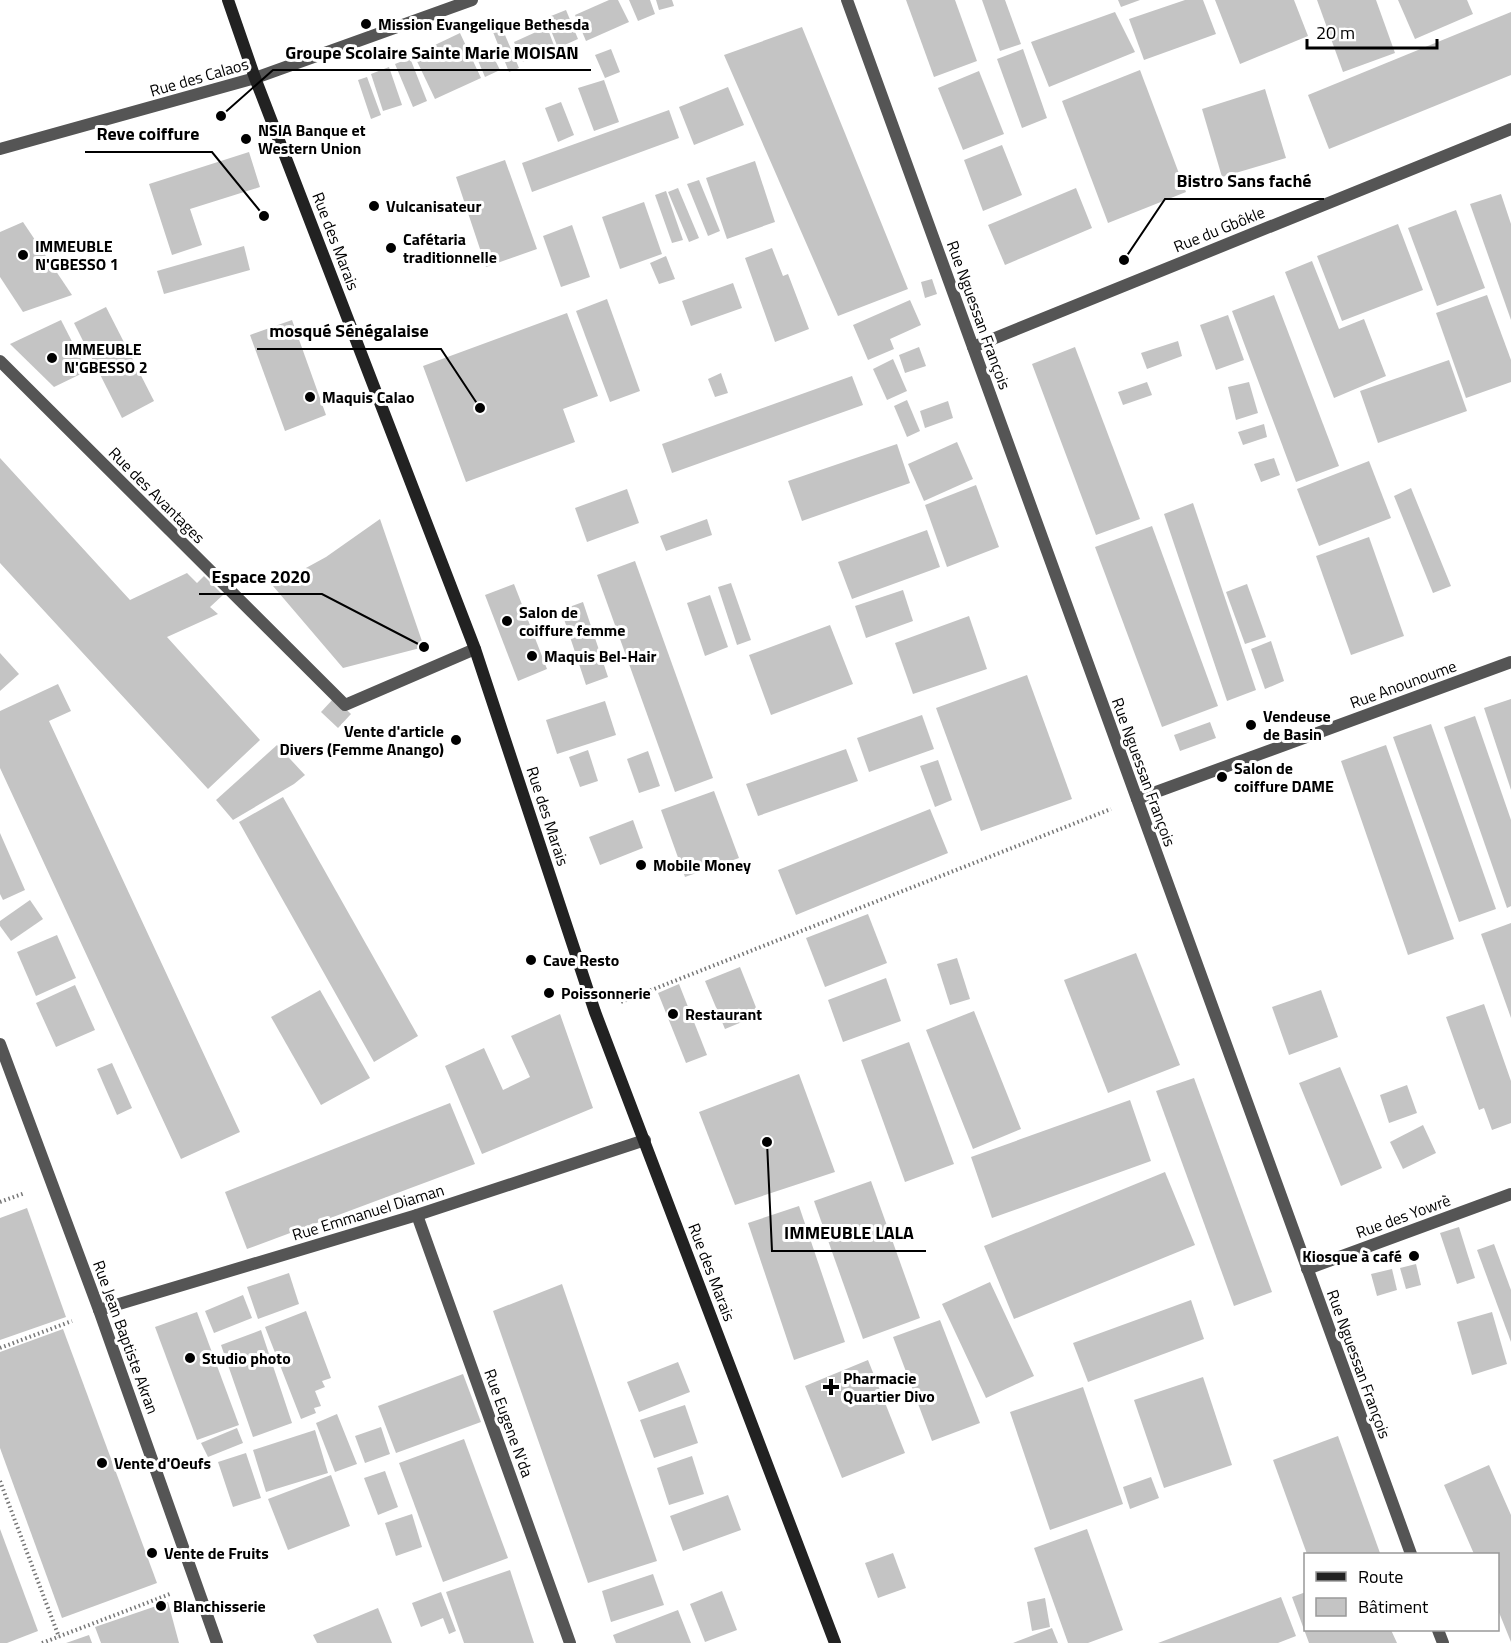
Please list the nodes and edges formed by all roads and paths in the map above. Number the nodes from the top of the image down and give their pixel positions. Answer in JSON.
{"nodes":[{"id":1,"x":228,"y":0,"type":"edge"},
{"id":2,"x":472,"y":0,"type":"edge"},
{"id":3,"x":848,"y":0,"type":"edge"},
{"id":4,"x":255,"y":78,"type":"junction"},
{"id":5,"x":1511,"y":129,"type":"edge"},
{"id":6,"x":0,"y":149,"type":"edge"},
{"id":7,"x":973,"y":347,"type":"junction"},
{"id":8,"x":0,"y":361,"type":"edge"},
{"id":9,"x":475,"y":649,"type":"junction"},
{"id":10,"x":1511,"y":662,"type":"edge"},
{"id":11,"x":1137,"y":800,"type":"junction"},
{"id":12,"x":596,"y":1012,"type":"junction"},
{"id":13,"x":0,"y":1044,"type":"edge"},
{"id":14,"x":645,"y":1140,"type":"junction"},
{"id":15,"x":1511,"y":1194,"type":"edge"},
{"id":16,"x":417,"y":1215,"type":"junction"},
{"id":17,"x":1307,"y":1269,"type":"junction"},
{"id":18,"x":99,"y":1310,"type":"junction"},
{"id":19,"x":0,"y":1348,"type":"edge"},
{"id":20,"x":0,"y":1481,"type":"edge"},
{"id":21,"x":1411,"y":1553,"type":"edge"},
{"id":22,"x":196,"y":1584,"type":"junction"},
{"id":23,"x":59,"y":1637,"type":"junction"},
{"id":24,"x":42,"y":1643,"type":"edge"},
{"id":25,"x":217,"y":1643,"type":"edge"},
{"id":26,"x":570,"y":1643,"type":"edge"},
{"id":27,"x":835,"y":1643,"type":"edge"}],
"edges":[{"from":1,"to":4,"type":"street","name":"Rue des Marais"},
{"from":2,"to":4,"type":"street","name":"Rue des Calaos"},
{"from":3,"to":7,"type":"street","name":"Rue Nguessan François"},
{"from":4,"to":6,"type":"street","name":"Rue des Calaos"},
{"from":4,"to":9,"type":"street","name":"Rue des Marais"},
{"from":5,"to":7,"type":"street","name":"Rue du Gbôkle"},
{"from":7,"to":11,"type":"street","name":"Rue Nguessan François"},
{"from":8,"to":9,"type":"street","name":"Rue des Avantages"},
{"from":9,"to":12,"type":"street","name":"Rue des Marais"},
{"from":10,"to":11,"type":"street","name":"Rue Anounoume"},
{"from":11,"to":12,"type":"path"},
{"from":11,"to":17,"type":"street","name":"Rue Nguessan François"},
{"from":12,"to":14,"type":"street","name":"Rue des Marais"},
{"from":13,"to":18,"type":"street","name":"Rue Jean Baptiste Akran"},
{"from":14,"to":16,"type":"street","name":"Rue Emmanuel Diaman"},
{"from":14,"to":27,"type":"street","name":"Rue des Marais"},
{"from":15,"to":17,"type":"street","name":"Rue des Yowrè"},
{"from":16,"to":18,"type":"street","name":"Rue Emmanuel Diaman"},
{"from":16,"to":26,"type":"street","name":"Rue Eugene N'da"},
{"from":17,"to":21,"type":"street","name":"Rue Nguessan François"},
{"from":18,"to":19,"type":"path"},
{"from":18,"to":22,"type":"street","name":"Rue Jean Baptiste Akran"},
{"from":20,"to":23,"type":"path"},
{"from":22,"to":23,"type":"path"},
{"from":22,"to":25,"type":"street","name":"Rue Jean Baptiste Akran"},
{"from":23,"to":24,"type":"path"}]}
